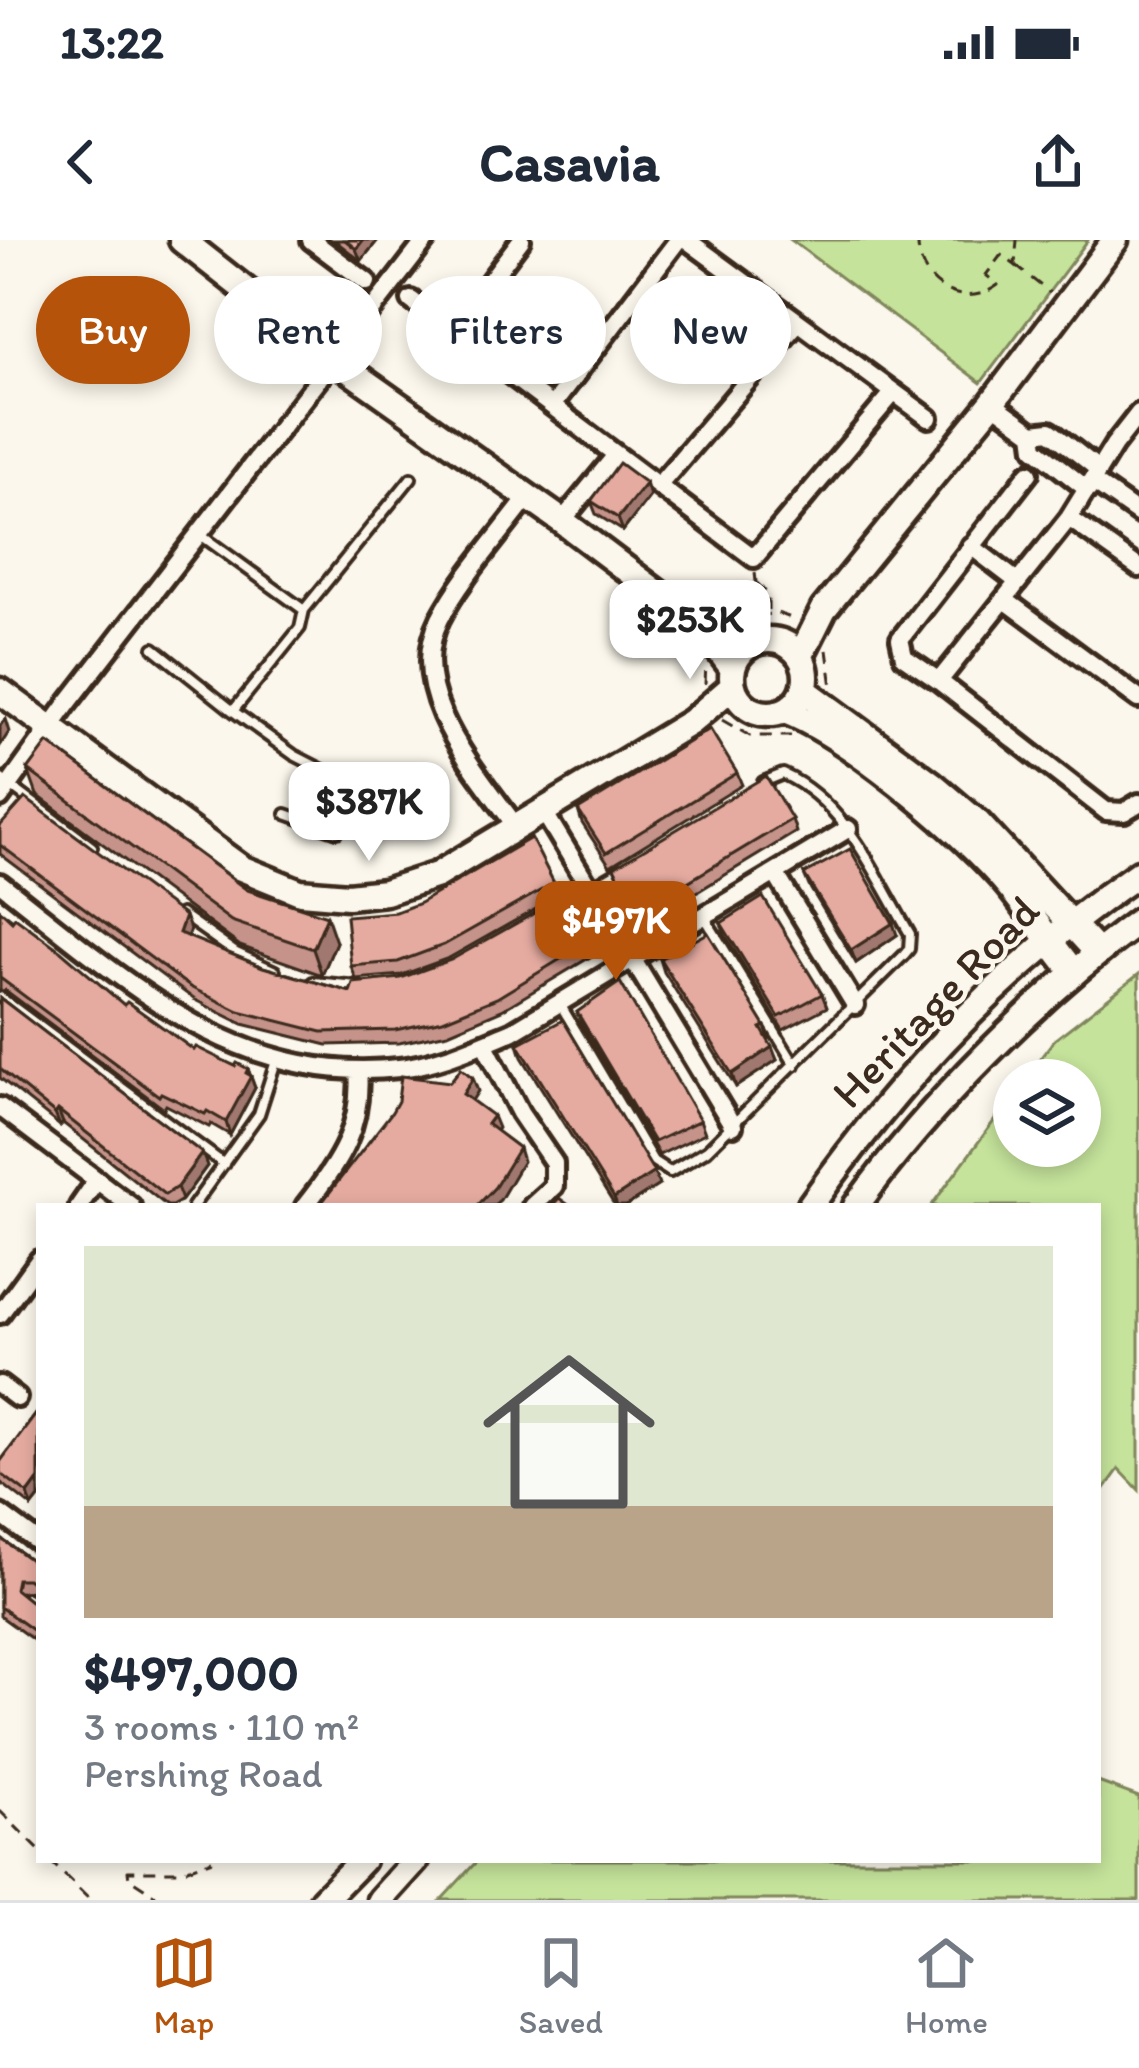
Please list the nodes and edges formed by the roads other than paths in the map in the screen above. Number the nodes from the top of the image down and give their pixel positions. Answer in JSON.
{"nodes":[{"id":1,"x":182,"y":240,"type":"edge"},
{"id":2,"x":426,"y":240,"type":"edge"},
{"id":3,"x":682,"y":240,"type":"edge"},
{"id":4,"x":1114,"y":240,"type":"edge"},
{"id":5,"x":516,"y":242,"type":"edge"},
{"id":6,"x":322,"y":243,"type":"edge"},
{"id":7,"x":228,"y":276,"type":"edge"},
{"id":8,"x":360,"y":276,"type":"edge"},
{"id":9,"x":492,"y":276,"type":"edge"},
{"id":10,"x":382,"y":296,"type":"edge"},
{"id":11,"x":798,"y":322,"type":"junction"},
{"id":12,"x":314,"y":384,"type":"edge"},
{"id":13,"x":368,"y":384,"type":"edge"},
{"id":14,"x":523,"y":384,"type":"edge"},
{"id":15,"x":894,"y":392,"type":"junction"},
{"id":16,"x":992,"y":403,"type":"junction"},
{"id":17,"x":552,"y":406,"type":"junction"},
{"id":18,"x":1139,"y":413,"type":"edge"},
{"id":19,"x":929,"y":418,"type":"dead end"},
{"id":20,"x":1034,"y":433,"type":"junction"},
{"id":21,"x":1069,"y":445,"type":"junction"},
{"id":22,"x":616,"y":454,"type":"junction"},
{"id":23,"x":1054,"y":464,"type":"junction"},
{"id":24,"x":1029,"y":473,"type":"dead end"},
{"id":25,"x":411,"y":478,"type":"dead end"},
{"id":26,"x":1093,"y":480,"type":"junction"},
{"id":27,"x":658,"y":486,"type":"junction"},
{"id":28,"x":528,"y":497,"type":"junction"},
{"id":29,"x":1139,"y":514,"type":"edge"},
{"id":30,"x":1069,"y":518,"type":"junction"},
{"id":31,"x":562,"y":521,"type":"junction"},
{"id":32,"x":198,"y":533,"type":"junction"},
{"id":33,"x":970,"y":547,"type":"junction"},
{"id":34,"x":1139,"y":568,"type":"edge"},
{"id":35,"x":1018,"y":582,"type":"junction"},
{"id":36,"x":1005,"y":599,"type":"junction"},
{"id":37,"x":304,"y":610,"type":"junction"},
{"id":38,"x":705,"y":637,"type":"junction"},
{"id":39,"x":748,"y":646,"type":"junction"},
{"id":40,"x":154,"y":648,"type":"dead end"},
{"id":41,"x":791,"y":650,"type":"junction"},
{"id":42,"x":939,"y":681,"type":"junction"},
{"id":43,"x":738,"y":687,"type":"junction"},
{"id":44,"x":803,"y":690,"type":"junction"},
{"id":45,"x":0,"y":691,"type":"edge"},
{"id":46,"x":1139,"y":699,"type":"edge"},
{"id":47,"x":785,"y":710,"type":"junction"},
{"id":48,"x":233,"y":711,"type":"junction"},
{"id":49,"x":51,"y":729,"type":"junction"},
{"id":50,"x":3,"y":787,"type":"edge"},
{"id":51,"x":751,"y":790,"type":"edge"},
{"id":52,"x":1139,"y":802,"type":"edge"},
{"id":53,"x":544,"y":812,"type":"junction"},
{"id":54,"x":286,"y":814,"type":"dead end"},
{"id":55,"x":517,"y":828,"type":"junction"},
{"id":56,"x":848,"y":830,"type":"junction"},
{"id":57,"x":105,"y":857,"type":"edge"},
{"id":58,"x":630,"y":864,"type":"edge"},
{"id":59,"x":775,"y":873,"type":"junction"},
{"id":60,"x":1139,"y":873,"type":"edge"},
{"id":61,"x":0,"y":883,"type":"edge"},
{"id":62,"x":590,"y":889,"type":"junction"},
{"id":63,"x":162,"y":900,"type":"edge"},
{"id":64,"x":549,"y":912,"type":"edge"},
{"id":65,"x":704,"y":916,"type":"junction"},
{"id":66,"x":1070,"y":921,"type":"junction"},
{"id":67,"x":1139,"y":921,"type":"edge"},
{"id":68,"x":1047,"y":940,"type":"junction"},
{"id":69,"x":1096,"y":952,"type":"junction"},
{"id":70,"x":632,"y":959,"type":"junction"},
{"id":71,"x":1074,"y":972,"type":"junction"},
{"id":72,"x":380,"y":985,"type":"edge"},
{"id":73,"x":0,"y":997,"type":"edge"},
{"id":74,"x":559,"y":1003,"type":"junction"},
{"id":75,"x":855,"y":1005,"type":"junction"},
{"id":76,"x":484,"y":1043,"type":"junction"},
{"id":77,"x":276,"y":1059,"type":"junction"},
{"id":78,"x":794,"y":1066,"type":"junction"},
{"id":79,"x":358,"y":1070,"type":"junction"},
{"id":80,"x":0,"y":1107,"type":"edge"},
{"id":81,"x":733,"y":1126,"type":"junction"},
{"id":82,"x":224,"y":1164,"type":"junction"},
{"id":83,"x":97,"y":1180,"type":"junction"},
{"id":84,"x":81,"y":1203,"type":"edge"},
{"id":85,"x":127,"y":1203,"type":"edge"},
{"id":86,"x":195,"y":1203,"type":"edge"},
{"id":87,"x":307,"y":1203,"type":"edge"},
{"id":88,"x":535,"y":1203,"type":"edge"},
{"id":89,"x":812,"y":1203,"type":"edge"},
{"id":90,"x":858,"y":1203,"type":"edge"},
{"id":91,"x":32,"y":1284,"type":"edge"},
{"id":92,"x":0,"y":1314,"type":"edge"},
{"id":93,"x":0,"y":1385,"type":"edge"},
{"id":94,"x":17,"y":1398,"type":"dead end"},
{"id":95,"x":0,"y":1514,"type":"edge"},
{"id":96,"x":36,"y":1541,"type":"edge"},
{"id":97,"x":27,"y":1598,"type":"edge"},
{"id":98,"x":36,"y":1605,"type":"edge"},
{"id":99,"x":359,"y":1863,"type":"edge"},
{"id":100,"x":413,"y":1863,"type":"edge"},
{"id":101,"x":323,"y":1900,"type":"edge"},
{"id":102,"x":380,"y":1900,"type":"edge"}],
"edges":[{"from":1,"to":7,"type":"street"},
{"from":2,"to":10,"type":"street"},
{"from":3,"to":11,"type":"street"},
{"from":3,"to":17,"type":"street"},
{"from":4,"to":16,"type":"street"},
{"from":5,"to":9,"type":"street"},
{"from":6,"to":8,"type":"street"},
{"from":11,"to":15,"type":"street"},
{"from":11,"to":27,"type":"street"},
{"from":12,"to":32,"type":"street"},
{"from":13,"to":28,"type":"street"},
{"from":14,"to":17,"type":"street"},
{"from":15,"to":19,"type":"street"},
{"from":15,"to":27,"type":"street"},
{"from":16,"to":20,"type":"street"},
{"from":16,"to":41,"type":"street"},
{"from":17,"to":22,"type":"street"},
{"from":18,"to":26,"type":"street"},
{"from":20,"to":21,"type":"street"},
{"from":20,"to":23,"type":"street"},
{"from":21,"to":23,"type":"street"},
{"from":21,"to":26,"type":"street"},
{"from":22,"to":27,"type":"street"},
{"from":22,"to":31,"type":"street"},
{"from":23,"to":26,"type":"street"},
{"from":24,"to":33,"type":"street"},
{"from":25,"to":37,"type":"lane"},
{"from":26,"to":29,"type":"street"},
{"from":26,"to":30,"type":"street"},
{"from":28,"to":31,"type":"street"},
{"from":28,"to":55,"type":"street"},
{"from":30,"to":34,"type":"street"},
{"from":30,"to":35,"type":"street"},
{"from":31,"to":38,"type":"street"},
{"from":32,"to":37,"type":"lane"},
{"from":32,"to":49,"type":"street"},
{"from":33,"to":35,"type":"street"},
{"from":33,"to":42,"type":"street"},
{"from":35,"to":36,"type":"street"},
{"from":36,"to":42,"type":"street"},
{"from":36,"to":46,"type":"street"},
{"from":37,"to":48,"type":"lane"},
{"from":38,"to":39,"type":"street"},
{"from":38,"to":43,"type":"street"},
{"from":39,"to":41,"type":"street"},
{"from":39,"to":43,"type":"street"},
{"from":40,"to":48,"type":"lane"},
{"from":41,"to":44,"type":"street"},
{"from":42,"to":52,"type":"street"},
{"from":43,"to":47,"type":"street"},
{"from":43,"to":53,"type":"street"},
{"from":44,"to":47,"type":"street"},
{"from":44,"to":66,"type":"street"},
{"from":45,"to":49,"type":"street"},
{"from":47,"to":68,"type":"street"},
{"from":48,"to":54,"type":"lane"},
{"from":49,"to":50,"type":"street"},
{"from":49,"to":55,"type":"street"},
{"from":50,"to":57,"type":"lane"},
{"from":51,"to":56,"type":"lane"},
{"from":53,"to":55,"type":"street"},
{"from":53,"to":62,"type":"street"},
{"from":56,"to":59,"type":"street"},
{"from":56,"to":75,"type":"lane"},
{"from":58,"to":62,"type":"lane"},
{"from":59,"to":65,"type":"street"},
{"from":59,"to":75,"type":"street"},
{"from":60,"to":66,"type":"street","name":"Heritage Road"},
{"from":61,"to":77,"type":"street"},
{"from":62,"to":64,"type":"lane"},
{"from":62,"to":70,"type":"street"},
{"from":63,"to":72,"type":"lane"},
{"from":65,"to":70,"type":"street"},
{"from":65,"to":78,"type":"lane"},
{"from":66,"to":68,"type":"street","name":"Heritage Road"},
{"from":66,"to":69,"type":"street"},
{"from":67,"to":69,"type":"street","name":"Heritage Road"},
{"from":68,"to":71,"type":"street"},
{"from":68,"to":89,"type":"street","name":"Heritage Road"},
{"from":69,"to":71,"type":"street","name":"Heritage Road"},
{"from":70,"to":74,"type":"street"},
{"from":70,"to":81,"type":"street"},
{"from":71,"to":90,"type":"street","name":"Heritage Road"},
{"from":73,"to":82,"type":"lane"},
{"from":74,"to":76,"type":"street"},
{"from":74,"to":81,"type":"lane"},
{"from":75,"to":78,"type":"lane"},
{"from":76,"to":79,"type":"street"},
{"from":76,"to":88,"type":"street"},
{"from":77,"to":79,"type":"street"},
{"from":77,"to":82,"type":"lane"},
{"from":78,"to":81,"type":"lane"},
{"from":79,"to":87,"type":"street"},
{"from":80,"to":83,"type":"street"},
{"from":82,"to":86,"type":"lane"},
{"from":83,"to":84,"type":"street"},
{"from":83,"to":85,"type":"street"},
{"from":91,"to":92,"type":"street"},
{"from":93,"to":94,"type":"street"},
{"from":95,"to":96,"type":"street"},
{"from":97,"to":98,"type":"lane"},
{"from":99,"to":101,"type":"street"},
{"from":100,"to":102,"type":"street"}]}
